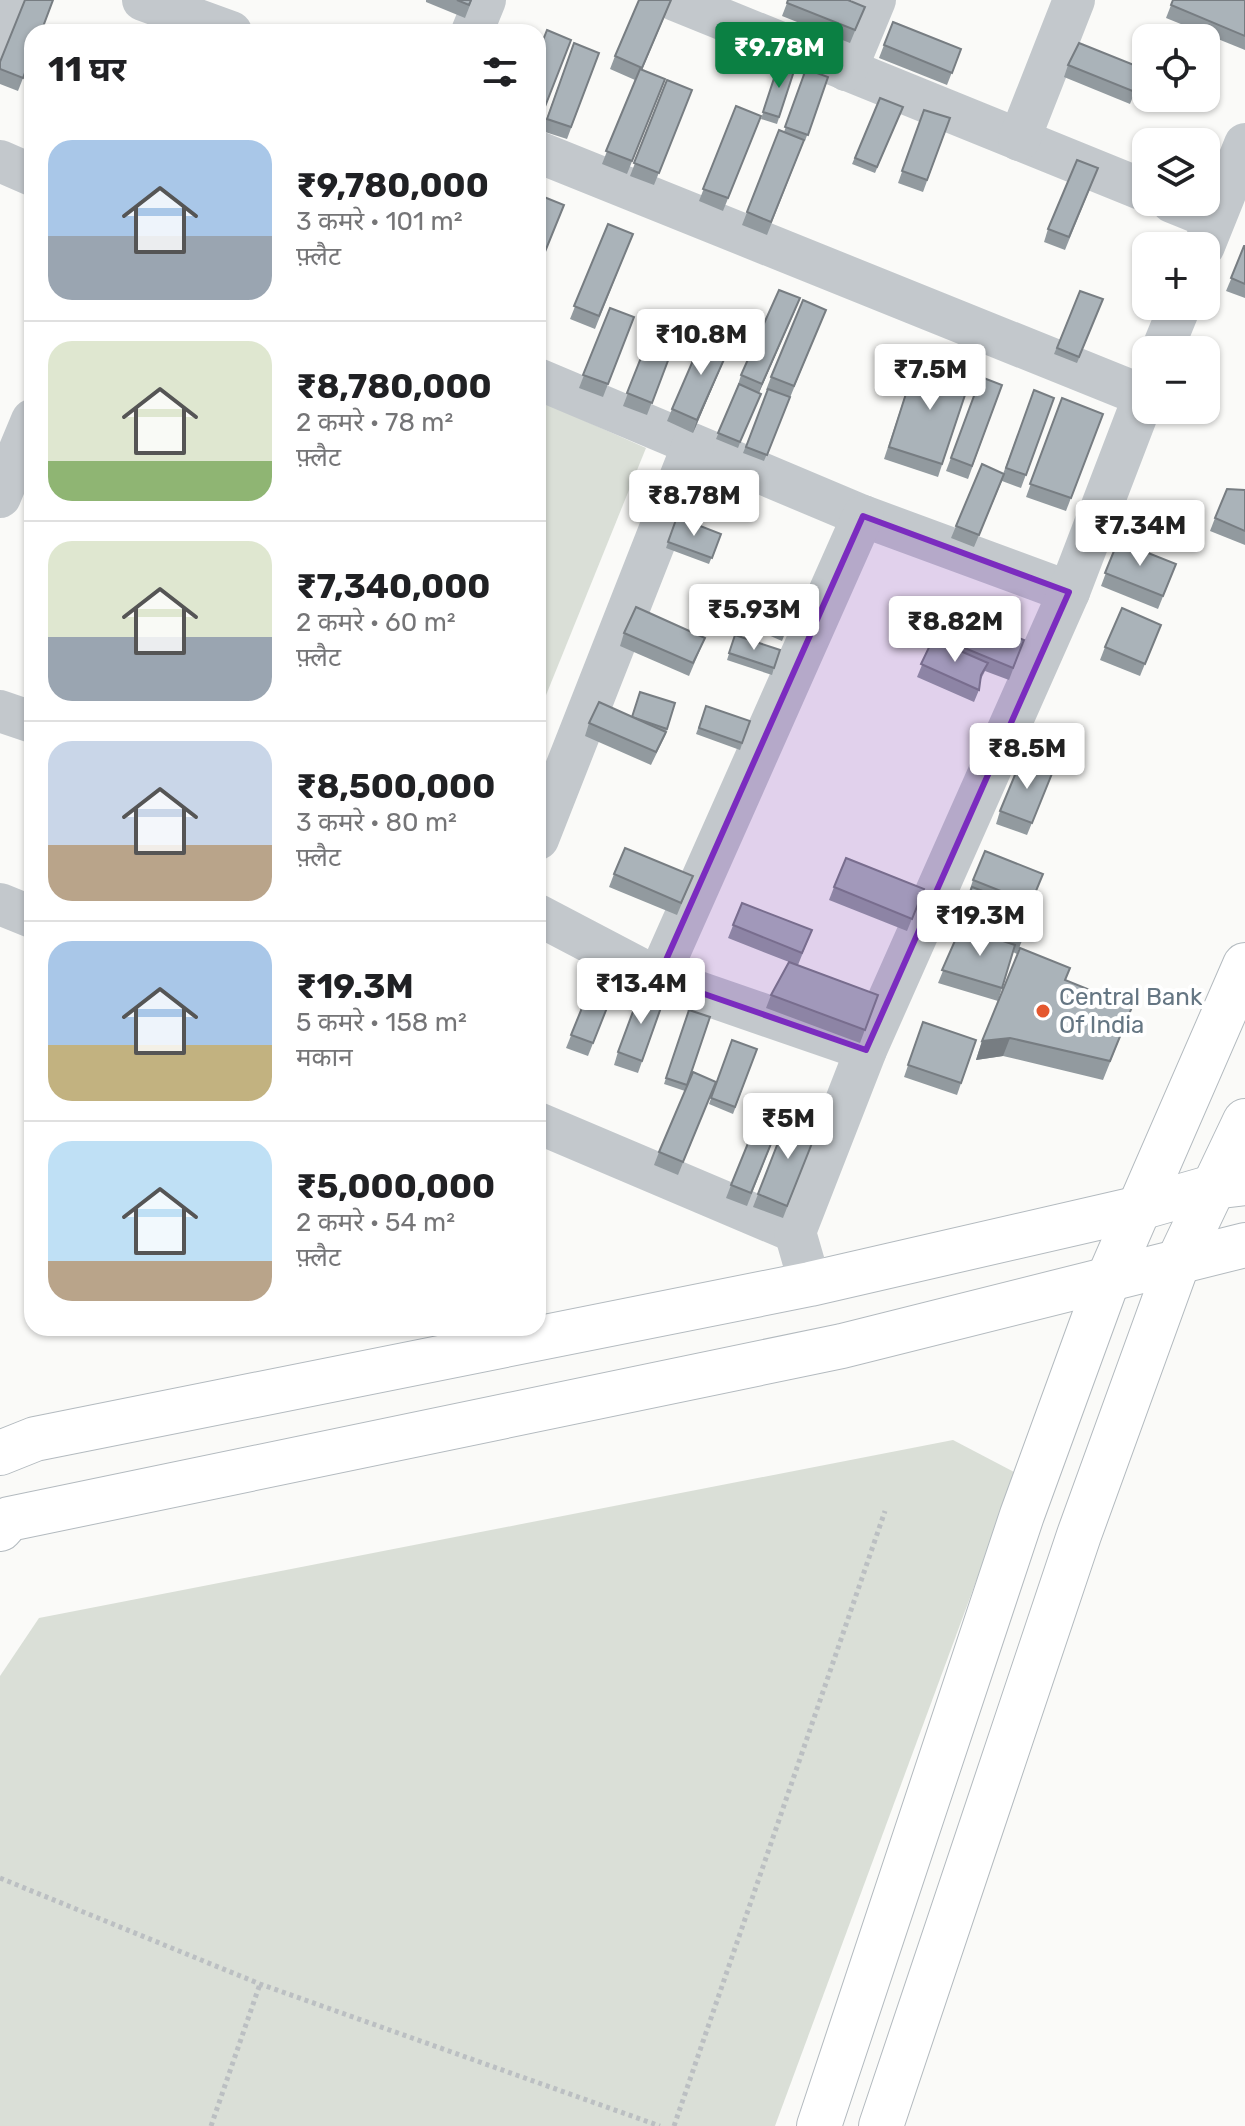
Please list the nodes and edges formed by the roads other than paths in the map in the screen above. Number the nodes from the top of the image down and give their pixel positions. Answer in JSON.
{"nodes":[{"id":1,"x":17,"y":0,"type":"edge"},
{"id":2,"x":143,"y":0,"type":"edge"},
{"id":3,"x":485,"y":0,"type":"edge"},
{"id":4,"x":875,"y":0,"type":"edge"},
{"id":5,"x":1074,"y":0,"type":"edge"},
{"id":6,"x":678,"y":1,"type":"edge"},
{"id":7,"x":209,"y":24,"type":"edge"},
{"id":8,"x":475,"y":24,"type":"edge"},
{"id":9,"x":0,"y":42,"type":"edge"},
{"id":10,"x":846,"y":70,"type":"junction"},
{"id":11,"x":1019,"y":140,"type":"junction"},
{"id":12,"x":1245,"y":144,"type":"edge"},
{"id":13,"x":546,"y":155,"type":"edge"},
{"id":14,"x":0,"y":161,"type":"edge"},
{"id":15,"x":24,"y":172,"type":"edge"},
{"id":16,"x":1132,"y":185,"type":"edge"},
{"id":17,"x":1189,"y":216,"type":"edge"},
{"id":18,"x":1209,"y":232,"type":"edge"},
{"id":19,"x":546,"y":382,"type":"edge"},
{"id":20,"x":1132,"y":389,"type":"edge"},
{"id":21,"x":1133,"y":424,"type":"edge"},
{"id":22,"x":24,"y":439,"type":"edge"},
{"id":23,"x":693,"y":445,"type":"junction"},
{"id":24,"x":0,"y":497,"type":"edge"},
{"id":25,"x":863,"y":516,"type":"junction"},
{"id":26,"x":1069,"y":592,"type":"junction"},
{"id":27,"x":0,"y":711,"type":"edge"},
{"id":28,"x":24,"y":719,"type":"edge"},
{"id":29,"x":546,"y":819,"type":"edge"},
{"id":30,"x":0,"y":904,"type":"edge"},
{"id":31,"x":24,"y":914,"type":"edge"},
{"id":32,"x":546,"y":919,"type":"edge"},
{"id":33,"x":1245,"y":965,"type":"edge"},
{"id":34,"x":658,"y":978,"type":"junction"},
{"id":35,"x":866,"y":1050,"type":"junction"},
{"id":36,"x":1245,"y":1121,"type":"edge"},
{"id":37,"x":546,"y":1126,"type":"edge"},
{"id":38,"x":1229,"y":1185,"type":"edge"},
{"id":39,"x":1136,"y":1209,"type":"junction"},
{"id":40,"x":795,"y":1232,"type":"junction"},
{"id":41,"x":1245,"y":1245,"type":"edge"},
{"id":42,"x":1178,"y":1262,"type":"junction"},
{"id":43,"x":1107,"y":1282,"type":"junction"},
{"id":44,"x":810,"y":1284,"type":"junction"},
{"id":45,"x":0,"y":1453,"type":"edge"},
{"id":46,"x":0,"y":1529,"type":"edge"},
{"id":47,"x":819,"y":2126,"type":"edge"},
{"id":48,"x":881,"y":2126,"type":"edge"}],
"edges":[{"from":1,"to":9,"type":"street"},
{"from":2,"to":7,"type":"street"},
{"from":3,"to":8,"type":"street"},
{"from":4,"to":10,"type":"street"},
{"from":5,"to":11,"type":"street"},
{"from":6,"to":10,"type":"street"},
{"from":10,"to":11,"type":"street"},
{"from":11,"to":16,"type":"street"},
{"from":12,"to":18,"type":"street"},
{"from":13,"to":20,"type":"street"},
{"from":14,"to":15,"type":"street"},
{"from":17,"to":18,"type":"street"},
{"from":19,"to":23,"type":"street"},
{"from":21,"to":26,"type":"street"},
{"from":22,"to":24,"type":"street"},
{"from":23,"to":25,"type":"street"},
{"from":23,"to":29,"type":"street"},
{"from":25,"to":26,"type":"street"},
{"from":25,"to":34,"type":"street"},
{"from":26,"to":35,"type":"street"},
{"from":27,"to":28,"type":"street"},
{"from":30,"to":31,"type":"street"},
{"from":32,"to":34,"type":"street"},
{"from":33,"to":39,"type":"main road"},
{"from":34,"to":35,"type":"street"},
{"from":35,"to":40,"type":"street"},
{"from":36,"to":38,"type":"main road"},
{"from":37,"to":40,"type":"street"},
{"from":38,"to":39,"type":"main road"},
{"from":38,"to":42,"type":"main road"},
{"from":39,"to":43,"type":"main road"},
{"from":39,"to":44,"type":"main road"},
{"from":40,"to":44,"type":"street"},
{"from":41,"to":42,"type":"main road"},
{"from":42,"to":43,"type":"main road"},
{"from":42,"to":48,"type":"main road"},
{"from":43,"to":46,"type":"main road"},
{"from":43,"to":47,"type":"main road"},
{"from":44,"to":45,"type":"main road"}]}
